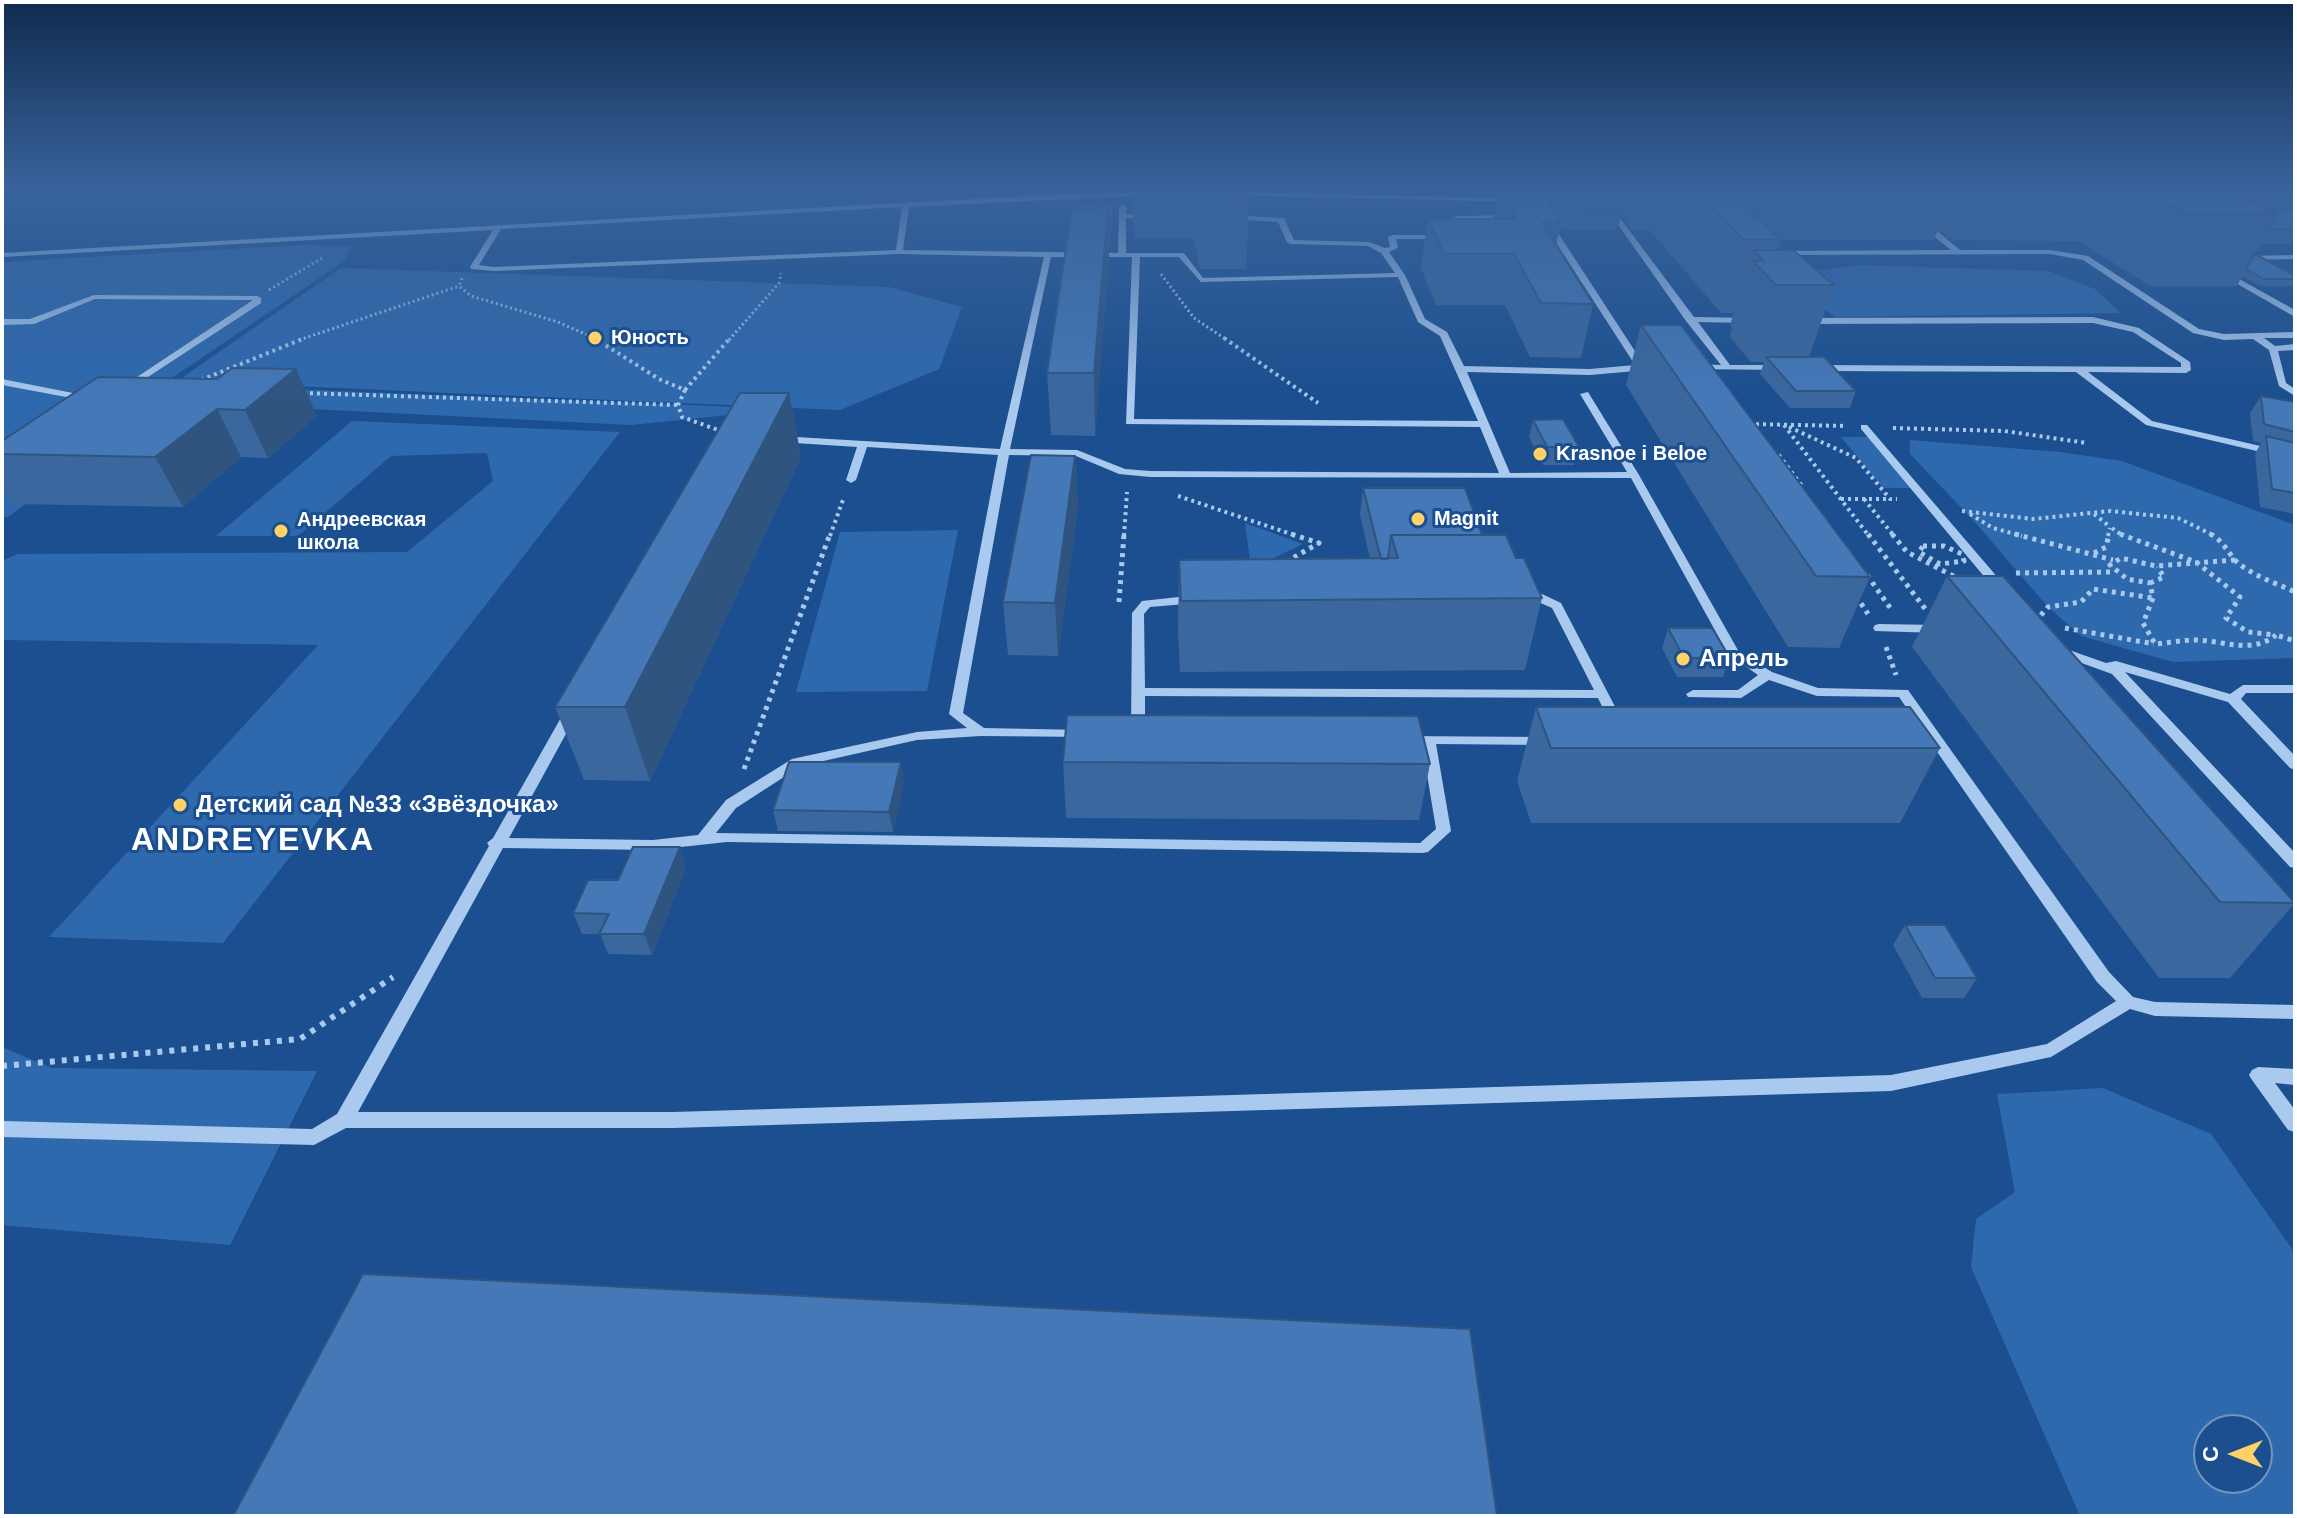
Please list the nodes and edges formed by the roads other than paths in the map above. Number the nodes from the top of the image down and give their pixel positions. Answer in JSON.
{"nodes":[{"id":1,"x":480,"y":258,"type":"edge"},
{"id":2,"x":765,"y":258,"type":"edge"},
{"id":3,"x":1047,"y":258,"type":"edge"},
{"id":4,"x":1136,"y":258,"type":"edge"},
{"id":5,"x":1183,"y":258,"type":"edge"},
{"id":6,"x":1389,"y":258,"type":"edge"},
{"id":7,"x":1571,"y":258,"type":"edge"},
{"id":8,"x":1645,"y":258,"type":"edge"},
{"id":9,"x":2084,"y":258,"type":"edge"},
{"id":10,"x":2238,"y":258,"type":"dead end"},
{"id":11,"x":2247,"y":258,"type":"edge"},
{"id":12,"x":2212,"y":266,"type":"edge"},
{"id":13,"x":1401,"y":275,"type":"junction"},
{"id":14,"x":1814,"y":311,"type":"edge"},
{"id":15,"x":2295,"y":314,"type":"edge"},
{"id":16,"x":1689,"y":319,"type":"junction"},
{"id":17,"x":1764,"y":320,"type":"edge"},
{"id":18,"x":1794,"y":321,"type":"edge"},
{"id":19,"x":2,"y":322,"type":"edge"},
{"id":20,"x":1824,"y":322,"type":"junction"},
{"id":21,"x":2295,"y":335,"type":"edge"},
{"id":22,"x":2255,"y":336,"type":"junction"},
{"id":23,"x":2295,"y":347,"type":"edge"},
{"id":24,"x":2273,"y":349,"type":"junction"},
{"id":25,"x":1641,"y":367,"type":"junction"},
{"id":26,"x":1728,"y":368,"type":"junction"},
{"id":27,"x":1792,"y":368,"type":"edge"},
{"id":28,"x":1808,"y":368,"type":"edge"},
{"id":29,"x":1461,"y":369,"type":"junction"},
{"id":30,"x":2079,"y":370,"type":"junction"},
{"id":31,"x":2,"y":382,"type":"edge"},
{"id":32,"x":2295,"y":393,"type":"edge"},
{"id":33,"x":1585,"y":394,"type":"dead end"},
{"id":34,"x":116,"y":396,"type":"edge"},
{"id":35,"x":84,"y":417,"type":"edge"},
{"id":36,"x":1485,"y":424,"type":"junction"},
{"id":37,"x":1864,"y":427,"type":"road end"},
{"id":38,"x":738,"y":439,"type":"edge"},
{"id":39,"x":863,"y":443,"type":"junction"},
{"id":40,"x":1004,"y":452,"type":"junction"},
{"id":41,"x":2295,"y":457,"type":"edge"},
{"id":42,"x":1634,"y":475,"type":"junction"},
{"id":43,"x":1506,"y":476,"type":"junction"},
{"id":44,"x":851,"y":480,"type":"road end"},
{"id":45,"x":2006,"y":595,"type":"edge"},
{"id":46,"x":1506,"y":597,"type":"edge"},
{"id":47,"x":1209,"y":599,"type":"edge"},
{"id":48,"x":1879,"y":628,"type":"road end"},
{"id":49,"x":1949,"y":630,"type":"edge"},
{"id":50,"x":1767,"y":675,"type":"junction"},
{"id":51,"x":2295,"y":689,"type":"edge"},
{"id":52,"x":1138,"y":692,"type":"junction"},
{"id":53,"x":582,"y":693,"type":"edge"},
{"id":54,"x":1603,"y":694,"type":"junction"},
{"id":55,"x":1693,"y":694,"type":"dead end"},
{"id":56,"x":2233,"y":699,"type":"junction"},
{"id":57,"x":1620,"y":730,"type":"edge"},
{"id":58,"x":981,"y":732,"type":"junction"},
{"id":59,"x":1096,"y":734,"type":"edge"},
{"id":60,"x":1153,"y":735,"type":"edge"},
{"id":61,"x":1383,"y":738,"type":"edge"},
{"id":62,"x":1428,"y":739,"type":"junction"},
{"id":63,"x":1565,"y":741,"type":"edge"},
{"id":64,"x":1927,"y":749,"type":"edge"},
{"id":65,"x":1943,"y":749,"type":"junction"},
{"id":66,"x":2295,"y":765,"type":"edge"},
{"id":67,"x":702,"y":840,"type":"junction"},
{"id":68,"x":495,"y":843,"type":"junction"},
{"id":69,"x":2295,"y":863,"type":"edge"},
{"id":70,"x":2128,"y":1002,"type":"junction"},
{"id":71,"x":2295,"y":1012,"type":"edge"},
{"id":72,"x":2295,"y":1077,"type":"edge"},
{"id":73,"x":344,"y":1120,"type":"junction"},
{"id":74,"x":2295,"y":1124,"type":"edge"},
{"id":75,"x":2,"y":1129,"type":"edge"}],
"edges":[{"from":1,"to":2,"type":"street"},
{"from":3,"to":40,"type":"street"},
{"from":4,"to":36,"type":"street"},
{"from":5,"to":13,"type":"street"},
{"from":6,"to":13,"type":"street"},
{"from":7,"to":25,"type":"street"},
{"from":8,"to":16,"type":"street"},
{"from":9,"to":22,"type":"street"},
{"from":10,"to":11,"type":"street"},
{"from":12,"to":15,"type":"street"},
{"from":13,"to":29,"type":"street"},
{"from":14,"to":20,"type":"street"},
{"from":16,"to":17,"type":"street"},
{"from":16,"to":26,"type":"street"},
{"from":18,"to":20,"type":"street"},
{"from":19,"to":34,"type":"street"},
{"from":20,"to":30,"type":"street"},
{"from":21,"to":22,"type":"street"},
{"from":22,"to":24,"type":"street"},
{"from":23,"to":24,"type":"street"},
{"from":24,"to":32,"type":"street"},
{"from":25,"to":26,"type":"street"},
{"from":25,"to":29,"type":"street"},
{"from":26,"to":27,"type":"street"},
{"from":28,"to":30,"type":"street"},
{"from":29,"to":36,"type":"street"},
{"from":30,"to":41,"type":"street"},
{"from":31,"to":35,"type":"street"},
{"from":33,"to":42,"type":"street"},
{"from":36,"to":43,"type":"street"},
{"from":37,"to":45,"type":"street"},
{"from":38,"to":39,"type":"street"},
{"from":39,"to":40,"type":"street"},
{"from":39,"to":44,"type":"street"},
{"from":40,"to":43,"type":"street"},
{"from":40,"to":58,"type":"street"},
{"from":42,"to":43,"type":"street"},
{"from":42,"to":50,"type":"street"},
{"from":46,"to":54,"type":"street"},
{"from":47,"to":52,"type":"street"},
{"from":48,"to":49,"type":"street"},
{"from":50,"to":55,"type":"street"},
{"from":50,"to":65,"type":"street"},
{"from":51,"to":56,"type":"street"},
{"from":52,"to":54,"type":"street"},
{"from":52,"to":60,"type":"street"},
{"from":53,"to":68,"type":"street"},
{"from":54,"to":57,"type":"street"},
{"from":56,"to":66,"type":"street"},
{"from":56,"to":69,"type":"street"},
{"from":58,"to":59,"type":"street"},
{"from":58,"to":67,"type":"street"},
{"from":61,"to":62,"type":"street"},
{"from":62,"to":63,"type":"street"},
{"from":62,"to":67,"type":"street"},
{"from":64,"to":65,"type":"street"},
{"from":65,"to":70,"type":"street"},
{"from":67,"to":68,"type":"street"},
{"from":68,"to":73,"type":"street"},
{"from":70,"to":71,"type":"street"},
{"from":70,"to":73,"type":"street"},
{"from":72,"to":74,"type":"street"},
{"from":73,"to":75,"type":"street"}]}
